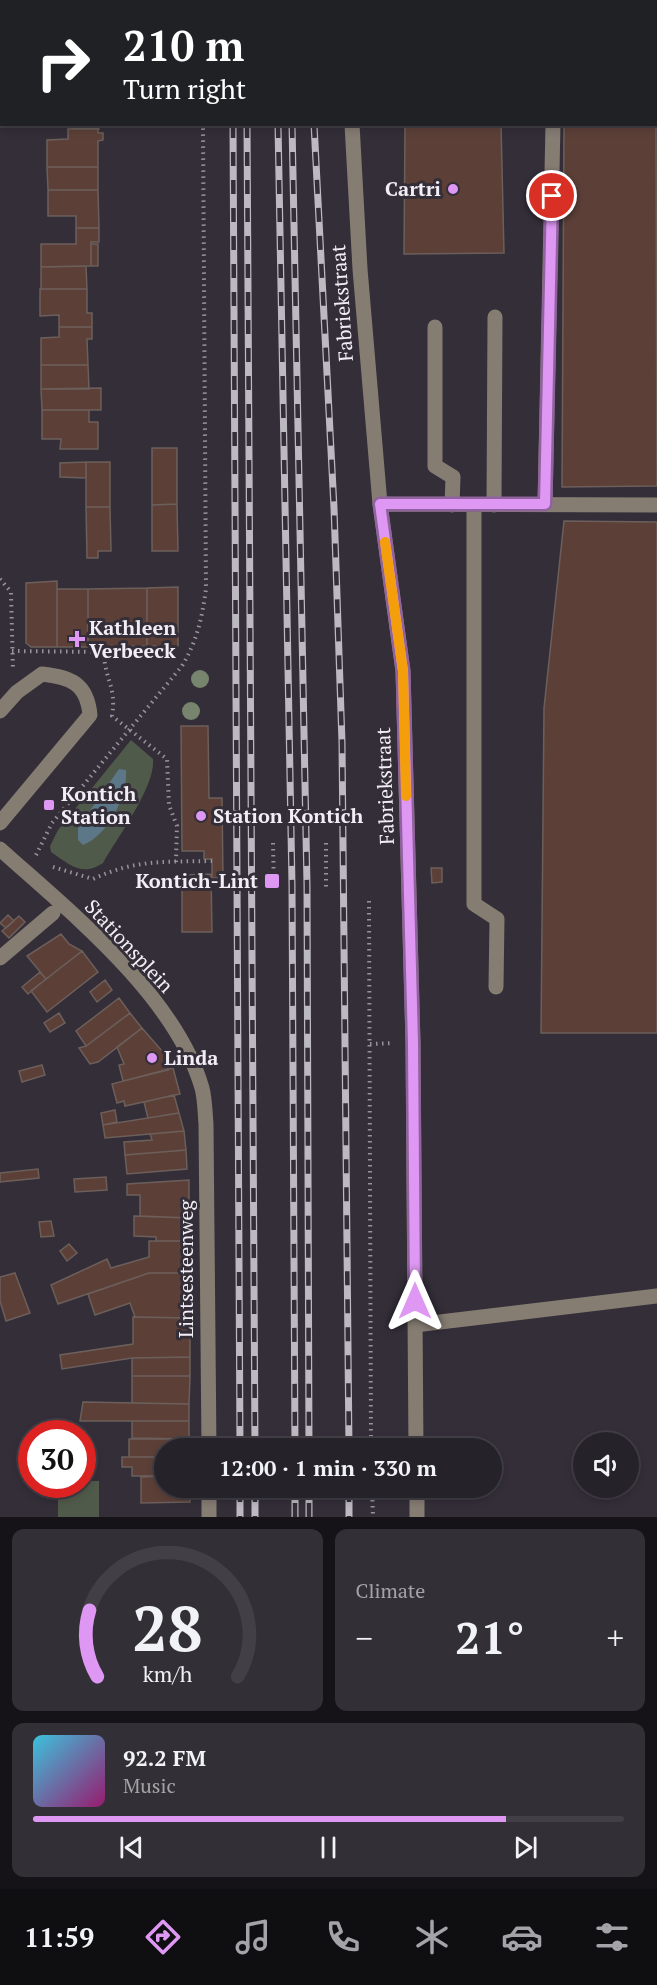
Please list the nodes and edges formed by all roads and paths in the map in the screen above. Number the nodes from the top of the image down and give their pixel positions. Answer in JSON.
{"nodes":[{"id":1,"x":203,"y":126,"type":"edge"},
{"id":2,"x":352,"y":126,"type":"edge"},
{"id":3,"x":553,"y":126,"type":"edge"},
{"id":4,"x":495,"y":317,"type":"dead end"},
{"id":5,"x":435,"y":327,"type":"dead end"},
{"id":6,"x":380,"y":504,"type":"junction"},
{"id":7,"x":545,"y":504,"type":"junction"},
{"id":8,"x":452,"y":505,"type":"junction"},
{"id":9,"x":474,"y":505,"type":"junction"},
{"id":10,"x":494,"y":505,"type":"junction"},
{"id":11,"x":657,"y":505,"type":"edge"},
{"id":12,"x":0,"y":579,"type":"edge"},
{"id":13,"x":12,"y":651,"type":"junction"},
{"id":14,"x":17,"y":692,"type":"junction"},
{"id":15,"x":3,"y":708,"type":"edge"},
{"id":16,"x":129,"y":730,"type":"junction"},
{"id":17,"x":0,"y":823,"type":"edge"},
{"id":18,"x":273,"y":843,"type":"dead end"},
{"id":19,"x":326,"y":843,"type":"dead end"},
{"id":20,"x":0,"y":849,"type":"edge"},
{"id":21,"x":34,"y":857,"type":"junction"},
{"id":22,"x":212,"y":861,"type":"dead end"},
{"id":23,"x":176,"y":862,"type":"junction"},
{"id":24,"x":31,"y":877,"type":"junction"},
{"id":25,"x":274,"y":890,"type":"dead end"},
{"id":26,"x":327,"y":890,"type":"dead end"},
{"id":27,"x":369,"y":901,"type":"dead end"},
{"id":28,"x":53,"y":913,"type":"dead end"},
{"id":29,"x":0,"y":958,"type":"edge"},
{"id":30,"x":496,"y":987,"type":"dead end"},
{"id":31,"x":202,"y":1089,"type":"joint"},
{"id":32,"x":657,"y":1296,"type":"edge"},
{"id":33,"x":416,"y":1325,"type":"junction"},
{"id":34,"x":209,"y":1438,"type":"edge"},
{"id":35,"x":371,"y":1438,"type":"edge"},
{"id":36,"x":417,"y":1438,"type":"edge"},
{"id":37,"x":209,"y":1498,"type":"edge"},
{"id":38,"x":372,"y":1498,"type":"edge"},
{"id":39,"x":417,"y":1498,"type":"edge"},
{"id":40,"x":209,"y":1517,"type":"edge"},
{"id":41,"x":373,"y":1517,"type":"edge"},
{"id":42,"x":417,"y":1517,"type":"edge"}],
"edges":[{"from":1,"to":16,"type":"path"},
{"from":2,"to":6,"type":"street","name":"Fabriekstraat"},
{"from":3,"to":7,"type":"street"},
{"from":4,"to":10,"type":"street"},
{"from":5,"to":8,"type":"street"},
{"from":6,"to":8,"type":"street"},
{"from":6,"to":33,"type":"street","name":"Fabriekstraat"},
{"from":7,"to":10,"type":"street"},
{"from":7,"to":11,"type":"street"},
{"from":8,"to":9,"type":"street"},
{"from":9,"to":10,"type":"street"},
{"from":9,"to":30,"type":"street"},
{"from":12,"to":13,"type":"path"},
{"from":13,"to":14,"type":"path"},
{"from":13,"to":16,"type":"path"},
{"from":14,"to":15,"type":"street"},
{"from":14,"to":17,"type":"street"},
{"from":16,"to":21,"type":"path"},
{"from":16,"to":23,"type":"path"},
{"from":18,"to":25,"type":"path"},
{"from":19,"to":26,"type":"path"},
{"from":20,"to":24,"type":"street","name":"Stationsplein"},
{"from":21,"to":23,"type":"path"},
{"from":21,"to":24,"type":"path"},
{"from":22,"to":23,"type":"path"},
{"from":24,"to":31,"type":"street","name":"Stationsplein"},
{"from":27,"to":35,"type":"path"},
{"from":28,"to":29,"type":"street","name":"Stationsplein"},
{"from":31,"to":34,"type":"street","name":"Lintsesteenweg"},
{"from":32,"to":33,"type":"street"},
{"from":33,"to":36,"type":"street","name":"Fabriekstraat"},
{"from":37,"to":40,"type":"street"},
{"from":38,"to":41,"type":"path"},
{"from":39,"to":42,"type":"street"}]}
